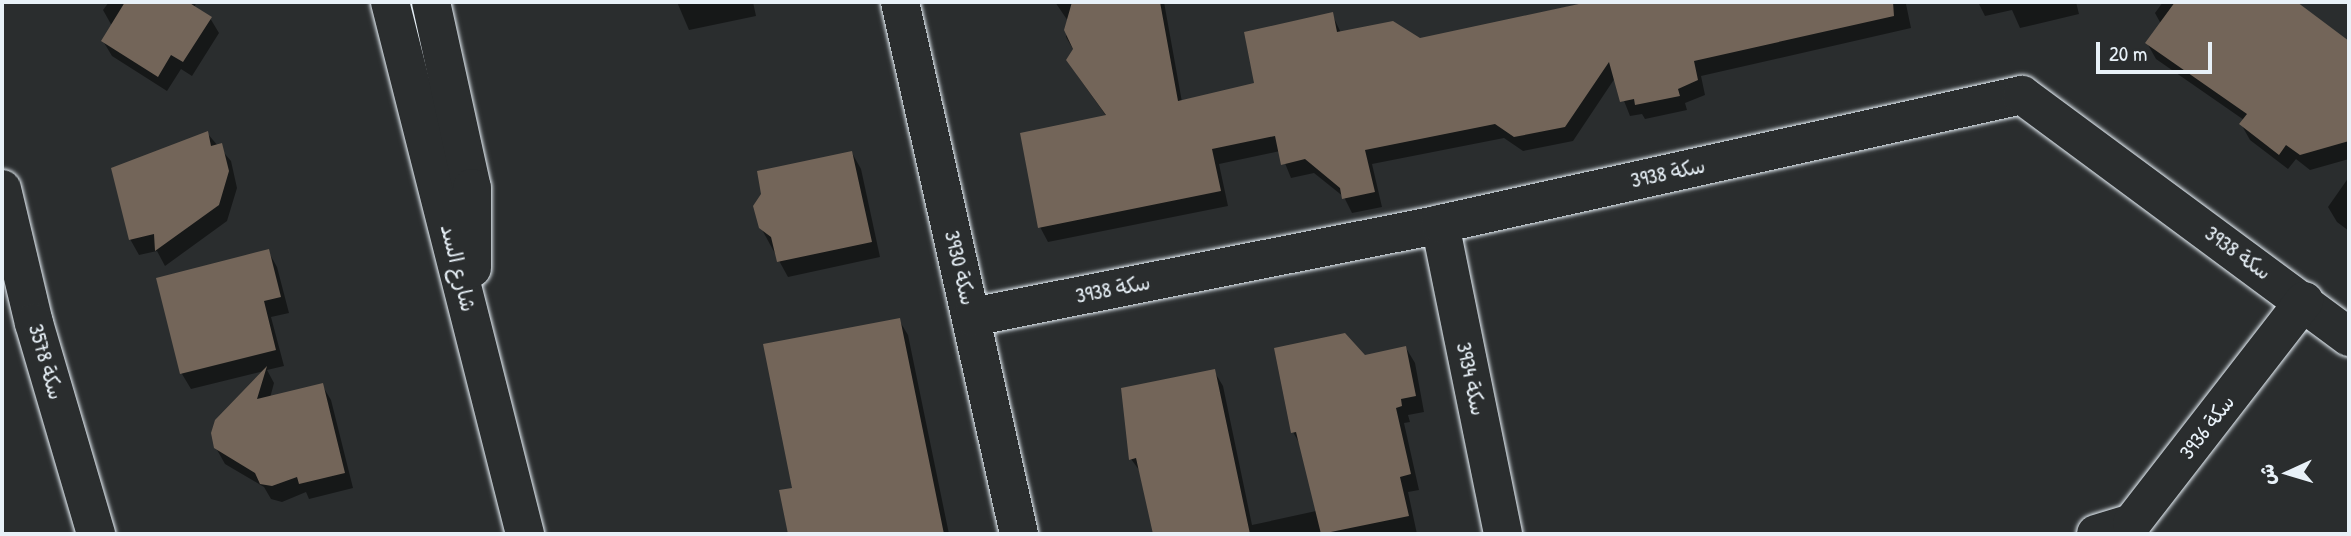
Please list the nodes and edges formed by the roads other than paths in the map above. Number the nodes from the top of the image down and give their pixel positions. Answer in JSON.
{"nodes":[{"id":1,"x":390,"y":2,"type":"edge"},
{"id":2,"x":431,"y":2,"type":"edge"},
{"id":3,"x":900,"y":2,"type":"edge"},
{"id":4,"x":2,"y":189,"type":"edge"},
{"id":5,"x":1440,"y":224,"type":"junction"},
{"id":6,"x":2304,"y":302,"type":"junction"},
{"id":7,"x":468,"y":305,"type":"junction"},
{"id":8,"x":972,"y":317,"type":"junction"},
{"id":9,"x":18,"y":327,"type":"edge"},
{"id":10,"x":2349,"y":337,"type":"edge"},
{"id":11,"x":96,"y":534,"type":"edge"},
{"id":12,"x":525,"y":534,"type":"edge"},
{"id":13,"x":1019,"y":534,"type":"edge"},
{"id":14,"x":1503,"y":534,"type":"edge"},
{"id":15,"x":2096,"y":534,"type":"edge"}],
"edges":[{"from":1,"to":7,"type":"street","name":"شارع السد"},
{"from":2,"to":7,"type":"street"},
{"from":3,"to":8,"type":"street","name":"سكة 3930"},
{"from":4,"to":9,"type":"street","name":"سكة 3578"},
{"from":5,"to":6,"type":"street","name":"سكة 3938"},
{"from":5,"to":8,"type":"street","name":"سكة 3938"},
{"from":5,"to":14,"type":"street","name":"سكة 3934"},
{"from":6,"to":10,"type":"street","name":"سكة 3938"},
{"from":6,"to":15,"type":"street","name":"سكة 3936"},
{"from":7,"to":12,"type":"street","name":"شارع السد"},
{"from":8,"to":13,"type":"street","name":"سكة 3930"},
{"from":9,"to":11,"type":"street","name":"سكة 3578"}]}
